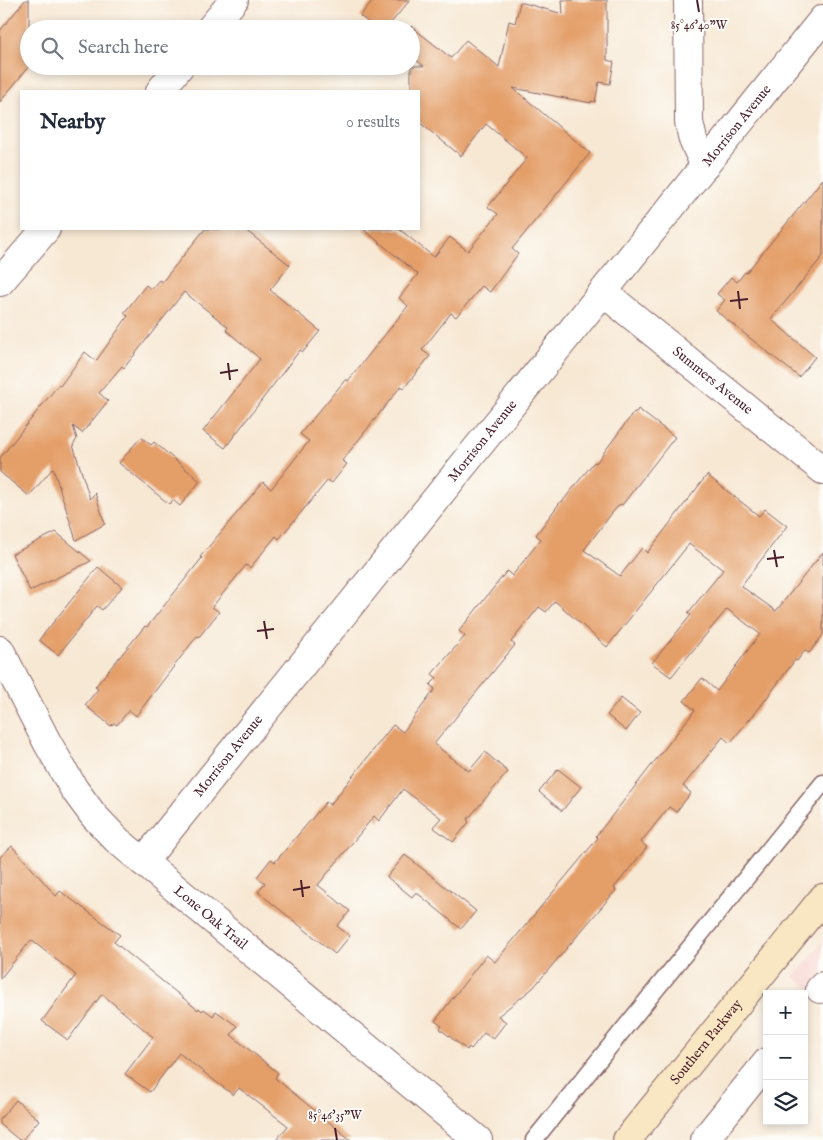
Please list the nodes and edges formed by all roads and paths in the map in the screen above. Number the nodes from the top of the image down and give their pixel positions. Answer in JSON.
{"nodes":[{"id":1,"x":234,"y":0,"type":"edge"},
{"id":2,"x":688,"y":0,"type":"edge"},
{"id":3,"x":823,"y":19,"type":"edge"},
{"id":4,"x":217,"y":20,"type":"edge"},
{"id":5,"x":173,"y":75,"type":"edge"},
{"id":6,"x":161,"y":90,"type":"edge"},
{"id":7,"x":705,"y":166,"type":"junction"},
{"id":8,"x":45,"y":230,"type":"edge"},
{"id":9,"x":0,"y":282,"type":"edge"},
{"id":10,"x":603,"y":292,"type":"junction"},
{"id":11,"x":823,"y":470,"type":"edge"},
{"id":12,"x":0,"y":650,"type":"edge"},
{"id":13,"x":823,"y":783,"type":"edge"},
{"id":14,"x":143,"y":862,"type":"junction"},
{"id":15,"x":823,"y":898,"type":"edge"},
{"id":16,"x":763,"y":1067,"type":"edge"},
{"id":17,"x":478,"y":1140,"type":"edge"},
{"id":18,"x":534,"y":1140,"type":"edge"},
{"id":19,"x":627,"y":1140,"type":"edge"},
{"id":20,"x":704,"y":1140,"type":"edge"}],
"edges":[{"from":1,"to":4,"type":"street"},
{"from":2,"to":7,"type":"street"},
{"from":3,"to":7,"type":"street","name":"Morrison Avenue"},
{"from":5,"to":6,"type":"street"},
{"from":7,"to":10,"type":"street","name":"Morrison Avenue"},
{"from":8,"to":9,"type":"street"},
{"from":10,"to":11,"type":"street","name":"Summers Avenue"},
{"from":10,"to":14,"type":"street","name":"Morrison Avenue"},
{"from":12,"to":14,"type":"street","name":"Lone Oak Trail"},
{"from":13,"to":18,"type":"lane"},
{"from":14,"to":17,"type":"street","name":"Lone Oak Trail"},
{"from":15,"to":19,"type":"main road","name":"Southern Parkway"},
{"from":16,"to":20,"type":"street"}]}
